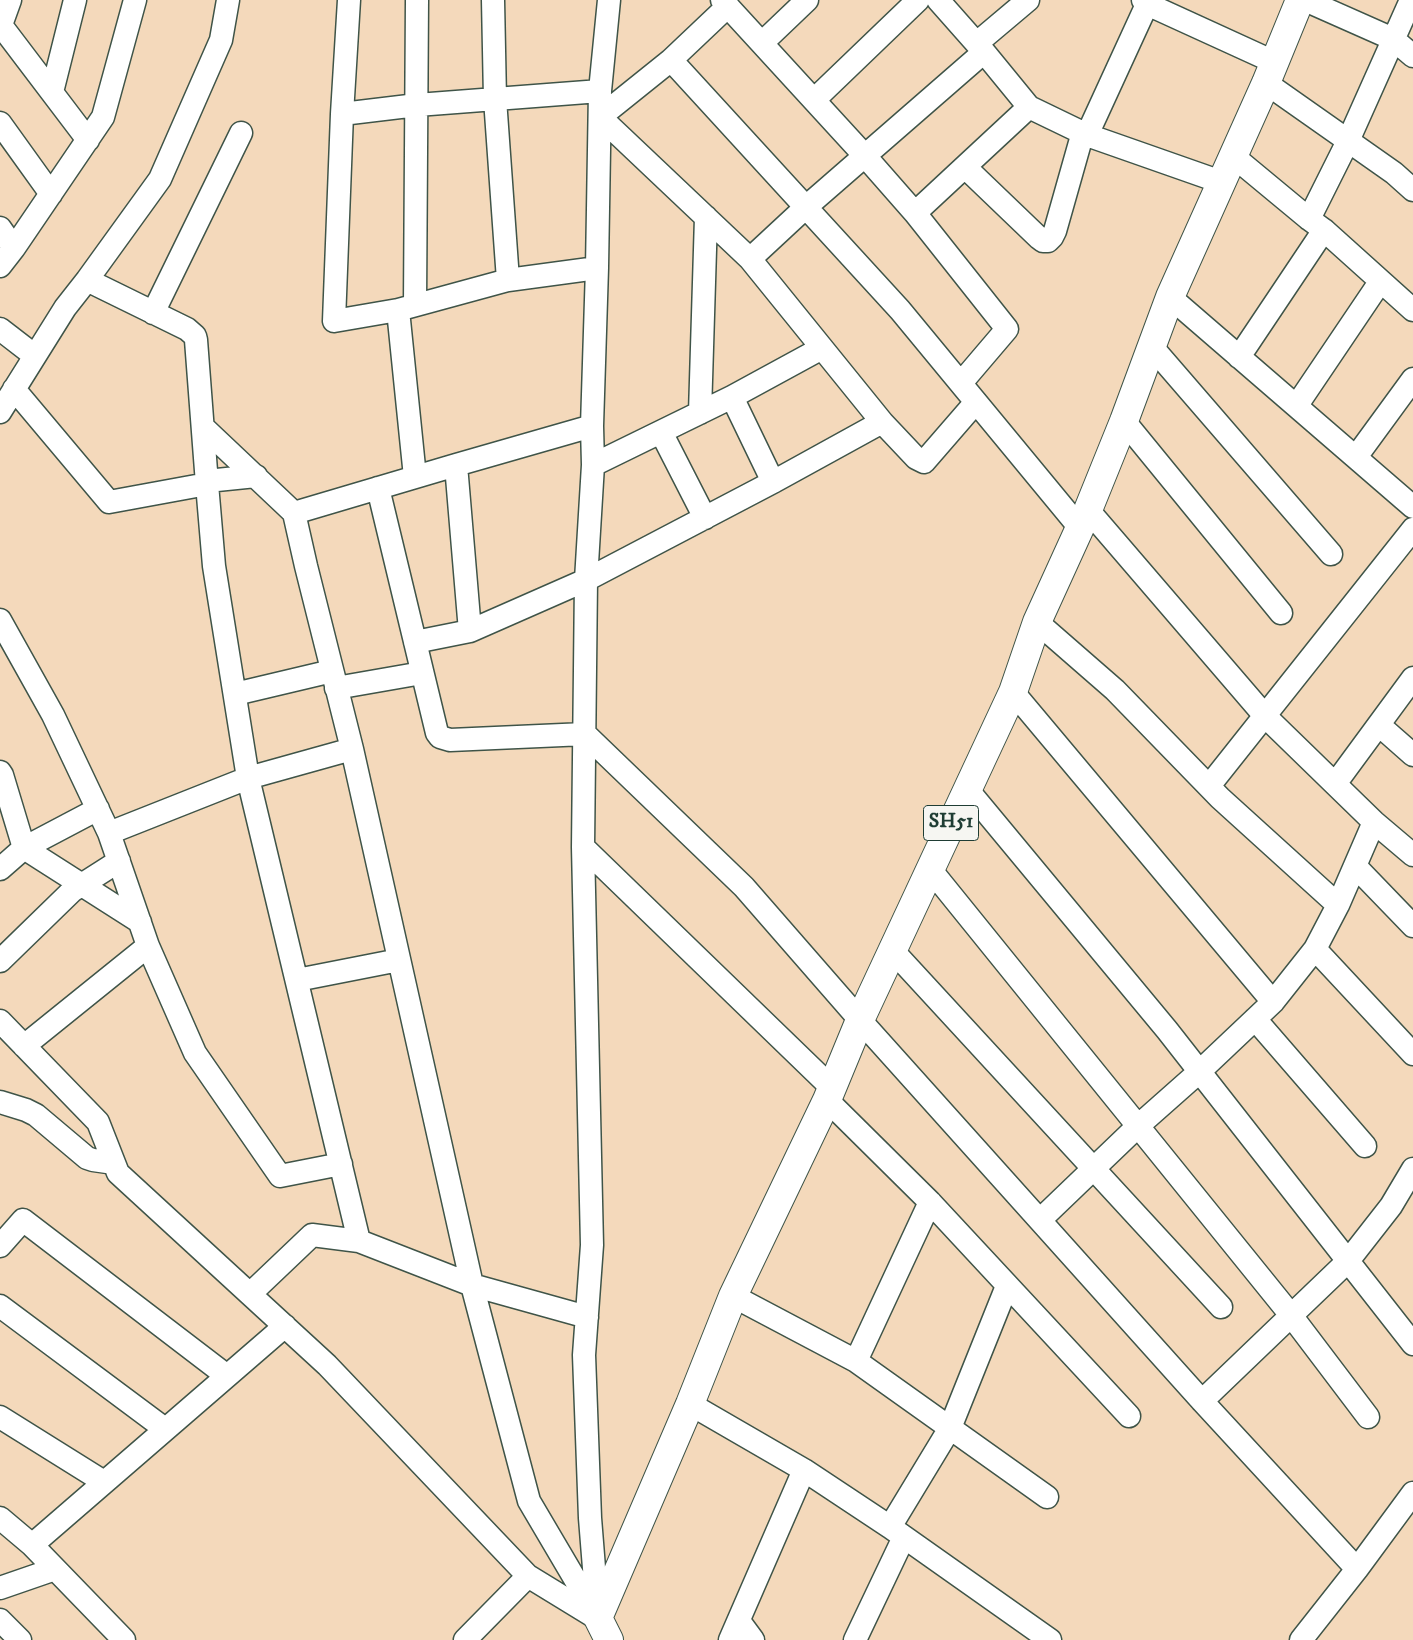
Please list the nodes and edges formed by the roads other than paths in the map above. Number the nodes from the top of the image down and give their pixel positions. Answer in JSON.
{"nodes":[{"id":1,"x":10,"y":0,"type":"edge"},
{"id":2,"x":75,"y":0,"type":"edge"},
{"id":3,"x":134,"y":0,"type":"edge"},
{"id":4,"x":228,"y":0,"type":"edge"},
{"id":5,"x":349,"y":0,"type":"edge"},
{"id":6,"x":417,"y":0,"type":"edge"},
{"id":7,"x":492,"y":0,"type":"edge"},
{"id":8,"x":807,"y":0,"type":"edge"},
{"id":9,"x":918,"y":0,"type":"edge"},
{"id":10,"x":938,"y":0,"type":"edge"},
{"id":11,"x":1028,"y":0,"type":"edge"},
{"id":12,"x":1300,"y":0,"type":"edge"},
{"id":13,"x":1305,"y":0,"type":"edge"},
{"id":14,"x":1411,"y":0,"type":"edge"},
{"id":15,"x":1146,"y":1,"type":"edge"},
{"id":16,"x":724,"y":2,"type":"edge"},
{"id":17,"x":614,"y":5,"type":"edge"},
{"id":18,"x":0,"y":25,"type":"edge"},
{"id":19,"x":1393,"y":39,"type":"junction"},
{"id":20,"x":762,"y":43,"type":"junction"},
{"id":21,"x":980,"y":47,"type":"junction"},
{"id":22,"x":1413,"y":56,"type":"edge"},
{"id":23,"x":671,"y":60,"type":"junction"},
{"id":24,"x":1270,"y":72,"type":"junction"},
{"id":25,"x":600,"y":91,"type":"junction"},
{"id":26,"x":52,"y":92,"type":"junction"},
{"id":27,"x":496,"y":98,"type":"junction"},
{"id":28,"x":814,"y":100,"type":"junction"},
{"id":29,"x":417,"y":105,"type":"junction"},
{"id":30,"x":1029,"y":106,"type":"junction"},
{"id":31,"x":342,"y":114,"type":"junction"},
{"id":32,"x":600,"y":117,"type":"junction"},
{"id":33,"x":0,"y":123,"type":"edge"},
{"id":34,"x":241,"y":133,"type":"dead end"},
{"id":35,"x":1085,"y":134,"type":"junction"},
{"id":36,"x":88,"y":140,"type":"junction"},
{"id":37,"x":1348,"y":141,"type":"junction"},
{"id":38,"x":865,"y":156,"type":"junction"},
{"id":39,"x":1233,"y":156,"type":"junction"},
{"id":40,"x":965,"y":167,"type":"junction"},
{"id":41,"x":1409,"y":180,"type":"edge"},
{"id":42,"x":1222,"y":182,"type":"junction"},
{"id":43,"x":51,"y":194,"type":"junction"},
{"id":44,"x":806,"y":208,"type":"junction"},
{"id":45,"x":915,"y":213,"type":"junction"},
{"id":46,"x":706,"y":217,"type":"junction"},
{"id":47,"x":1316,"y":224,"type":"junction"},
{"id":48,"x":0,"y":228,"type":"edge"},
{"id":49,"x":14,"y":248,"type":"junction"},
{"id":50,"x":750,"y":258,"type":"junction"},
{"id":51,"x":0,"y":266,"type":"edge"},
{"id":52,"x":597,"y":268,"type":"junction"},
{"id":53,"x":87,"y":280,"type":"junction"},
{"id":54,"x":508,"y":280,"type":"junction"},
{"id":55,"x":1380,"y":282,"type":"junction"},
{"id":56,"x":1170,"y":297,"type":"junction"},
{"id":57,"x":1409,"y":299,"type":"edge"},
{"id":58,"x":407,"y":307,"type":"junction"},
{"id":59,"x":153,"y":312,"type":"junction"},
{"id":60,"x":0,"y":329,"type":"edge"},
{"id":61,"x":1152,"y":347,"type":"junction"},
{"id":62,"x":822,"y":348,"type":"junction"},
{"id":63,"x":35,"y":356,"type":"junction"},
{"id":64,"x":1240,"y":356,"type":"junction"},
{"id":65,"x":1413,"y":379,"type":"edge"},
{"id":66,"x":961,"y":384,"type":"junction"},
{"id":67,"x":14,"y":390,"type":"junction"},
{"id":68,"x":732,"y":397,"type":"junction"},
{"id":69,"x":976,"y":402,"type":"junction"},
{"id":70,"x":1297,"y":405,"type":"junction"},
{"id":71,"x":0,"y":412,"type":"edge"},
{"id":72,"x":700,"y":413,"type":"junction"},
{"id":73,"x":1124,"y":421,"type":"junction"},
{"id":74,"x":882,"y":422,"type":"junction"},
{"id":75,"x":592,"y":426,"type":"junction"},
{"id":76,"x":203,"y":427,"type":"junction"},
{"id":77,"x":661,"y":432,"type":"junction"},
{"id":78,"x":1356,"y":457,"type":"junction"},
{"id":79,"x":456,"y":464,"type":"junction"},
{"id":80,"x":593,"y":465,"type":"junction"},
{"id":81,"x":256,"y":476,"type":"junction"},
{"id":82,"x":416,"y":477,"type":"junction"},
{"id":83,"x":207,"y":482,"type":"junction"},
{"id":84,"x":773,"y":482,"type":"junction"},
{"id":85,"x":378,"y":488,"type":"junction"},
{"id":86,"x":1413,"y":507,"type":"edge"},
{"id":87,"x":294,"y":513,"type":"junction"},
{"id":88,"x":705,"y":518,"type":"junction"},
{"id":89,"x":1084,"y":519,"type":"junction"},
{"id":90,"x":1413,"y":529,"type":"edge"},
{"id":91,"x":1331,"y":554,"type":"dead end"},
{"id":92,"x":586,"y":580,"type":"junction"},
{"id":93,"x":1281,"y":614,"type":"dead end"},
{"id":94,"x":0,"y":620,"type":"edge"},
{"id":95,"x":1037,"y":622,"type":"junction"},
{"id":96,"x":470,"y":631,"type":"junction"},
{"id":97,"x":415,"y":642,"type":"junction"},
{"id":98,"x":422,"y":673,"type":"junction"},
{"id":99,"x":1413,"y":678,"type":"edge"},
{"id":100,"x":334,"y":679,"type":"junction"},
{"id":101,"x":1013,"y":692,"type":"junction"},
{"id":102,"x":234,"y":694,"type":"junction"},
{"id":103,"x":1265,"y":716,"type":"junction"},
{"id":104,"x":1379,"y":725,"type":"junction"},
{"id":105,"x":585,"y":734,"type":"junction"},
{"id":106,"x":352,"y":749,"type":"junction"},
{"id":107,"x":1413,"y":755,"type":"edge"},
{"id":108,"x":0,"y":772,"type":"edge"},
{"id":109,"x":248,"y":778,"type":"junction"},
{"id":110,"x":1335,"y":784,"type":"junction"},
{"id":111,"x":1209,"y":786,"type":"junction"},
{"id":112,"x":967,"y":789,"type":"junction"},
{"id":113,"x":98,"y":809,"type":"junction"},
{"id":114,"x":1374,"y":822,"type":"junction"},
{"id":115,"x":109,"y":833,"type":"junction"},
{"id":116,"x":583,"y":847,"type":"junction"},
{"id":117,"x":24,"y":848,"type":"junction"},
{"id":118,"x":1413,"y":855,"type":"edge"},
{"id":119,"x":119,"y":861,"type":"junction"},
{"id":120,"x":1355,"y":866,"type":"junction"},
{"id":121,"x":0,"y":869,"type":"edge"},
{"id":122,"x":930,"y":869,"type":"junction"},
{"id":123,"x":81,"y":884,"type":"junction"},
{"id":124,"x":1338,"y":905,"type":"junction"},
{"id":125,"x":140,"y":922,"type":"junction"},
{"id":126,"x":1413,"y":926,"type":"edge"},
{"id":127,"x":148,"y":946,"type":"junction"},
{"id":128,"x":1315,"y":948,"type":"junction"},
{"id":129,"x":893,"y":951,"type":"junction"},
{"id":130,"x":0,"y":960,"type":"edge"},
{"id":131,"x":399,"y":960,"type":"junction"},
{"id":132,"x":297,"y":980,"type":"junction"},
{"id":133,"x":1272,"y":1002,"type":"junction"},
{"id":134,"x":860,"y":1020,"type":"junction"},
{"id":135,"x":1255,"y":1020,"type":"junction"},
{"id":136,"x":0,"y":1021,"type":"edge"},
{"id":137,"x":24,"y":1046,"type":"junction"},
{"id":138,"x":1413,"y":1054,"type":"edge"},
{"id":139,"x":1199,"y":1072,"type":"junction"},
{"id":140,"x":830,"y":1094,"type":"junction"},
{"id":141,"x":0,"y":1102,"type":"edge"},
{"id":142,"x":1138,"y":1126,"type":"junction"},
{"id":143,"x":1365,"y":1146,"type":"dead end"},
{"id":144,"x":114,"y":1162,"type":"junction"},
{"id":145,"x":341,"y":1164,"type":"junction"},
{"id":146,"x":1094,"y":1168,"type":"junction"},
{"id":147,"x":1413,"y":1169,"type":"edge"},
{"id":148,"x":930,"y":1202,"type":"junction"},
{"id":149,"x":1040,"y":1220,"type":"junction"},
{"id":150,"x":359,"y":1241,"type":"junction"},
{"id":151,"x":0,"y":1246,"type":"edge"},
{"id":152,"x":1348,"y":1261,"type":"junction"},
{"id":153,"x":472,"y":1285,"type":"junction"},
{"id":154,"x":1007,"y":1286,"type":"junction"},
{"id":155,"x":250,"y":1294,"type":"junction"},
{"id":156,"x":732,"y":1296,"type":"junction"},
{"id":157,"x":0,"y":1306,"type":"edge"},
{"id":158,"x":1221,"y":1307,"type":"dead end"},
{"id":159,"x":1290,"y":1314,"type":"junction"},
{"id":160,"x":587,"y":1317,"type":"junction"},
{"id":161,"x":285,"y":1326,"type":"junction"},
{"id":162,"x":1413,"y":1344,"type":"edge"},
{"id":163,"x":856,"y":1361,"type":"junction"},
{"id":164,"x":227,"y":1376,"type":"junction"},
{"id":165,"x":1202,"y":1401,"type":"junction"},
{"id":166,"x":690,"y":1404,"type":"junction"},
{"id":167,"x":1129,"y":1416,"type":"dead end"},
{"id":168,"x":0,"y":1417,"type":"edge"},
{"id":169,"x":1368,"y":1417,"type":"dead end"},
{"id":170,"x":950,"y":1428,"type":"junction"},
{"id":171,"x":166,"y":1429,"type":"junction"},
{"id":172,"x":804,"y":1470,"type":"junction"},
{"id":173,"x":104,"y":1482,"type":"junction"},
{"id":174,"x":1413,"y":1492,"type":"edge"},
{"id":175,"x":1047,"y":1497,"type":"dead end"},
{"id":176,"x":0,"y":1518,"type":"edge"},
{"id":177,"x":897,"y":1532,"type":"junction"},
{"id":178,"x":32,"y":1545,"type":"junction"},
{"id":179,"x":55,"y":1569,"type":"junction"},
{"id":180,"x":1357,"y":1569,"type":"junction"},
{"id":181,"x":528,"y":1576,"type":"junction"},
{"id":182,"x":0,"y":1588,"type":"edge"},
{"id":183,"x":0,"y":1620,"type":"edge"},
{"id":184,"x":604,"y":1629,"type":"edge"},
{"id":185,"x":734,"y":1630,"type":"edge"},
{"id":186,"x":20,"y":1640,"type":"edge"},
{"id":187,"x":124,"y":1640,"type":"edge"},
{"id":188,"x":465,"y":1640,"type":"edge"},
{"id":189,"x":753,"y":1640,"type":"edge"},
{"id":190,"x":855,"y":1640,"type":"edge"},
{"id":191,"x":1050,"y":1640,"type":"edge"},
{"id":192,"x":1302,"y":1640,"type":"edge"}],
"edges":[{"from":1,"to":18,"type":"street"},
{"from":2,"to":26,"type":"street"},
{"from":3,"to":36,"type":"street"},
{"from":4,"to":53,"type":"street"},
{"from":5,"to":31,"type":"street"},
{"from":6,"to":29,"type":"street"},
{"from":7,"to":27,"type":"street"},
{"from":8,"to":20,"type":"street"},
{"from":9,"to":28,"type":"street"},
{"from":10,"to":21,"type":"street"},
{"from":11,"to":21,"type":"street"},
{"from":12,"to":24,"type":"main road","number":"SH51"},
{"from":13,"to":19,"type":"street"},
{"from":14,"to":19,"type":"street"},
{"from":15,"to":24,"type":"street"},
{"from":15,"to":35,"type":"street"},
{"from":16,"to":20,"type":"street"},
{"from":16,"to":23,"type":"street"},
{"from":17,"to":25,"type":"street"},
{"from":18,"to":26,"type":"street"},
{"from":19,"to":22,"type":"street"},
{"from":19,"to":37,"type":"street"},
{"from":20,"to":28,"type":"street"},
{"from":21,"to":30,"type":"street"},
{"from":21,"to":38,"type":"street"},
{"from":23,"to":32,"type":"street"},
{"from":23,"to":44,"type":"street"},
{"from":24,"to":37,"type":"street"},
{"from":24,"to":39,"type":"main road","number":"SH51"},
{"from":25,"to":27,"type":"street"},
{"from":25,"to":32,"type":"street"},
{"from":26,"to":36,"type":"street"},
{"from":27,"to":29,"type":"street"},
{"from":27,"to":54,"type":"street"},
{"from":28,"to":38,"type":"street"},
{"from":29,"to":31,"type":"street"},
{"from":29,"to":58,"type":"street"},
{"from":30,"to":35,"type":"street"},
{"from":30,"to":40,"type":"street"},
{"from":31,"to":58,"type":"street"},
{"from":32,"to":46,"type":"street"},
{"from":32,"to":52,"type":"street"},
{"from":33,"to":43,"type":"street"},
{"from":34,"to":59,"type":"street"},
{"from":35,"to":40,"type":"street"},
{"from":35,"to":42,"type":"street"},
{"from":36,"to":43,"type":"street"},
{"from":37,"to":41,"type":"street"},
{"from":37,"to":47,"type":"street"},
{"from":38,"to":44,"type":"street"},
{"from":38,"to":45,"type":"street"},
{"from":39,"to":42,"type":"main road","number":"SH51"},
{"from":39,"to":47,"type":"street"},
{"from":40,"to":45,"type":"street"},
{"from":42,"to":56,"type":"main road","number":"SH51"},
{"from":43,"to":49,"type":"street"},
{"from":44,"to":50,"type":"street"},
{"from":44,"to":66,"type":"street"},
{"from":45,"to":66,"type":"street"},
{"from":46,"to":50,"type":"street"},
{"from":46,"to":72,"type":"street"},
{"from":47,"to":55,"type":"street"},
{"from":47,"to":64,"type":"street"},
{"from":48,"to":49,"type":"street"},
{"from":49,"to":51,"type":"street"},
{"from":50,"to":62,"type":"street"},
{"from":52,"to":54,"type":"street"},
{"from":52,"to":75,"type":"street"},
{"from":53,"to":59,"type":"street"},
{"from":53,"to":63,"type":"street"},
{"from":54,"to":58,"type":"street"},
{"from":55,"to":57,"type":"street"},
{"from":55,"to":70,"type":"street"},
{"from":56,"to":61,"type":"main road","number":"SH51"},
{"from":56,"to":64,"type":"street"},
{"from":58,"to":82,"type":"street"},
{"from":59,"to":76,"type":"street"},
{"from":60,"to":63,"type":"street"},
{"from":61,"to":73,"type":"main road","number":"SH51"},
{"from":61,"to":91,"type":"street"},
{"from":62,"to":68,"type":"street"},
{"from":62,"to":74,"type":"street"},
{"from":63,"to":67,"type":"street"},
{"from":64,"to":70,"type":"street"},
{"from":65,"to":78,"type":"street"},
{"from":66,"to":69,"type":"street"},
{"from":67,"to":71,"type":"street"},
{"from":67,"to":83,"type":"street"},
{"from":68,"to":72,"type":"street"},
{"from":68,"to":84,"type":"street"},
{"from":69,"to":74,"type":"street"},
{"from":69,"to":89,"type":"street"},
{"from":70,"to":78,"type":"street"},
{"from":72,"to":77,"type":"street"},
{"from":73,"to":89,"type":"main road","number":"SH51"},
{"from":73,"to":93,"type":"street"},
{"from":74,"to":84,"type":"street"},
{"from":75,"to":79,"type":"street"},
{"from":75,"to":80,"type":"street"},
{"from":76,"to":81,"type":"street"},
{"from":76,"to":83,"type":"street"},
{"from":77,"to":80,"type":"street"},
{"from":77,"to":88,"type":"street"},
{"from":78,"to":86,"type":"street"},
{"from":79,"to":82,"type":"street"},
{"from":79,"to":96,"type":"street"},
{"from":80,"to":92,"type":"street"},
{"from":81,"to":83,"type":"street"},
{"from":81,"to":87,"type":"street"},
{"from":82,"to":85,"type":"street"},
{"from":83,"to":102,"type":"street"},
{"from":84,"to":88,"type":"street"},
{"from":85,"to":87,"type":"street"},
{"from":85,"to":97,"type":"street"},
{"from":87,"to":100,"type":"street"},
{"from":88,"to":92,"type":"street"},
{"from":89,"to":95,"type":"main road","number":"SH51"},
{"from":89,"to":103,"type":"street"},
{"from":90,"to":103,"type":"street"},
{"from":92,"to":96,"type":"street"},
{"from":92,"to":105,"type":"street"},
{"from":94,"to":113,"type":"street"},
{"from":95,"to":101,"type":"main road","number":"SH51"},
{"from":95,"to":111,"type":"street"},
{"from":96,"to":97,"type":"street"},
{"from":97,"to":98,"type":"street"},
{"from":98,"to":100,"type":"street"},
{"from":98,"to":105,"type":"street"},
{"from":99,"to":104,"type":"street"},
{"from":100,"to":102,"type":"street"},
{"from":100,"to":106,"type":"street"},
{"from":101,"to":112,"type":"main road","number":"SH51"},
{"from":101,"to":133,"type":"street"},
{"from":102,"to":109,"type":"street"},
{"from":103,"to":110,"type":"street"},
{"from":103,"to":111,"type":"street"},
{"from":104,"to":107,"type":"street"},
{"from":104,"to":110,"type":"street"},
{"from":105,"to":116,"type":"street"},
{"from":105,"to":134,"type":"street"},
{"from":106,"to":109,"type":"street"},
{"from":106,"to":131,"type":"street"},
{"from":108,"to":117,"type":"street"},
{"from":109,"to":115,"type":"street"},
{"from":109,"to":132,"type":"street"},
{"from":110,"to":114,"type":"street"},
{"from":111,"to":124,"type":"street"},
{"from":112,"to":122,"type":"main road","number":"SH51"},
{"from":112,"to":139,"type":"street"},
{"from":113,"to":115,"type":"street"},
{"from":113,"to":117,"type":"street"},
{"from":114,"to":118,"type":"street"},
{"from":114,"to":120,"type":"street"},
{"from":115,"to":119,"type":"street"},
{"from":116,"to":140,"type":"street"},
{"from":116,"to":160,"type":"street"},
{"from":117,"to":121,"type":"street"},
{"from":117,"to":123,"type":"street"},
{"from":119,"to":123,"type":"street"},
{"from":119,"to":125,"type":"street"},
{"from":120,"to":124,"type":"street"},
{"from":120,"to":126,"type":"street"},
{"from":122,"to":129,"type":"main road","number":"SH51"},
{"from":122,"to":142,"type":"street"},
{"from":123,"to":125,"type":"street"},
{"from":123,"to":130,"type":"street"},
{"from":124,"to":128,"type":"street"},
{"from":125,"to":127,"type":"street"},
{"from":127,"to":137,"type":"street"},
{"from":127,"to":145,"type":"street"},
{"from":128,"to":133,"type":"street"},
{"from":128,"to":138,"type":"street"},
{"from":129,"to":134,"type":"main road","number":"SH51"},
{"from":129,"to":146,"type":"street"},
{"from":131,"to":132,"type":"street"},
{"from":131,"to":153,"type":"street"},
{"from":132,"to":145,"type":"street"},
{"from":133,"to":135,"type":"street"},
{"from":134,"to":140,"type":"main road","number":"SH51"},
{"from":134,"to":149,"type":"street"},
{"from":135,"to":139,"type":"street"},
{"from":135,"to":143,"type":"street"},
{"from":136,"to":137,"type":"street"},
{"from":137,"to":144,"type":"street"},
{"from":139,"to":142,"type":"street"},
{"from":139,"to":152,"type":"street"},
{"from":140,"to":148,"type":"street"},
{"from":140,"to":156,"type":"main road","number":"SH51"},
{"from":141,"to":144,"type":"street"},
{"from":142,"to":146,"type":"street"},
{"from":142,"to":159,"type":"street"},
{"from":144,"to":155,"type":"street"},
{"from":145,"to":150,"type":"street"},
{"from":146,"to":149,"type":"street"},
{"from":146,"to":158,"type":"street"},
{"from":147,"to":152,"type":"street"},
{"from":148,"to":154,"type":"street"},
{"from":148,"to":163,"type":"street"},
{"from":149,"to":165,"type":"street"},
{"from":150,"to":153,"type":"street"},
{"from":150,"to":155,"type":"street"},
{"from":151,"to":164,"type":"street"},
{"from":152,"to":159,"type":"street"},
{"from":152,"to":162,"type":"street"},
{"from":153,"to":160,"type":"street"},
{"from":153,"to":184,"type":"street"},
{"from":154,"to":167,"type":"street"},
{"from":154,"to":170,"type":"street"},
{"from":155,"to":161,"type":"street"},
{"from":156,"to":163,"type":"street"},
{"from":156,"to":166,"type":"main road","number":"SH51"},
{"from":157,"to":171,"type":"street"},
{"from":159,"to":165,"type":"street"},
{"from":159,"to":169,"type":"street"},
{"from":160,"to":184,"type":"street"},
{"from":161,"to":164,"type":"street"},
{"from":161,"to":181,"type":"street"},
{"from":163,"to":170,"type":"street"},
{"from":164,"to":171,"type":"street"},
{"from":165,"to":180,"type":"street"},
{"from":166,"to":172,"type":"street"},
{"from":166,"to":184,"type":"main road","number":"SH51"},
{"from":168,"to":173,"type":"street"},
{"from":170,"to":175,"type":"street"},
{"from":170,"to":177,"type":"street"},
{"from":171,"to":173,"type":"street"},
{"from":172,"to":177,"type":"street"},
{"from":172,"to":185,"type":"street"},
{"from":173,"to":178,"type":"street"},
{"from":174,"to":180,"type":"street"},
{"from":176,"to":178,"type":"street"},
{"from":177,"to":190,"type":"street"},
{"from":177,"to":191,"type":"street"},
{"from":178,"to":179,"type":"street"},
{"from":179,"to":182,"type":"street"},
{"from":179,"to":187,"type":"street"},
{"from":180,"to":192,"type":"street"},
{"from":181,"to":184,"type":"street"},
{"from":181,"to":188,"type":"street"},
{"from":183,"to":186,"type":"street"},
{"from":185,"to":189,"type":"street"}]}
